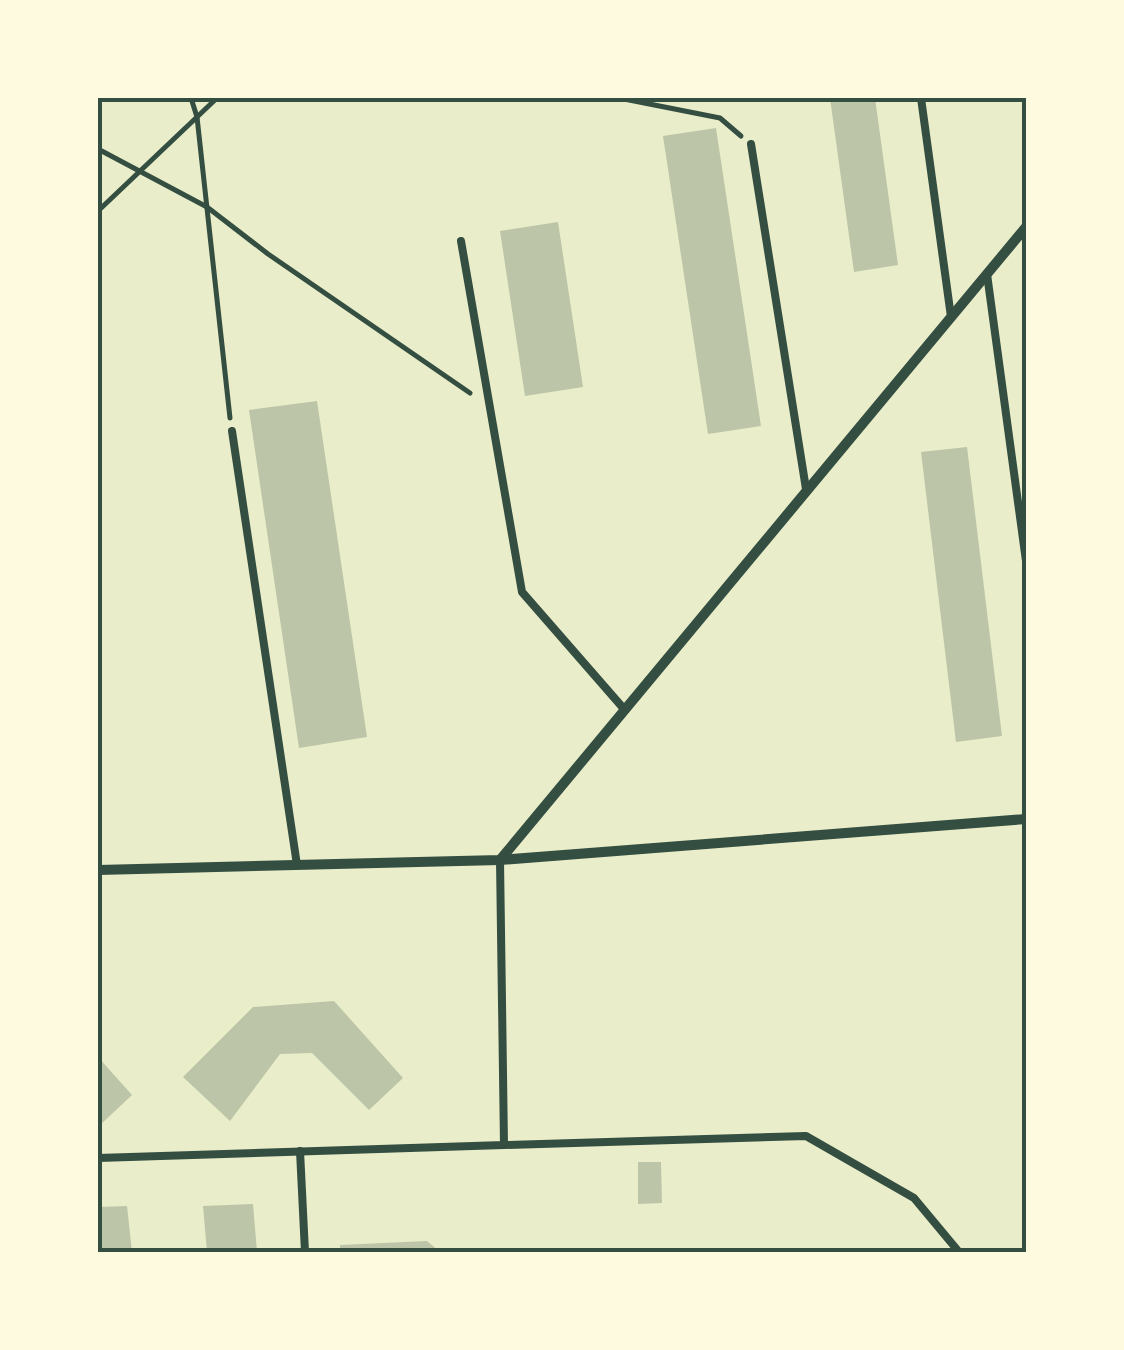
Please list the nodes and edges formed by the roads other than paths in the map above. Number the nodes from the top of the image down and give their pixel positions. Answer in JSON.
{"nodes":[{"id":1,"x":921,"y":98,"type":"edge"},
{"id":2,"x":751,"y":144,"type":"road end"},
{"id":3,"x":1026,"y":226,"type":"edge"},
{"id":4,"x":460,"y":241,"type":"dead end"},
{"id":5,"x":987,"y":274,"type":"junction"},
{"id":6,"x":952,"y":317,"type":"junction"},
{"id":7,"x":232,"y":431,"type":"road end"},
{"id":8,"x":806,"y":489,"type":"junction"},
{"id":9,"x":1026,"y":561,"type":"edge"},
{"id":10,"x":624,"y":709,"type":"junction"},
{"id":11,"x":1026,"y":819,"type":"edge"},
{"id":12,"x":500,"y":860,"type":"junction"},
{"id":13,"x":297,"y":865,"type":"junction"},
{"id":14,"x":98,"y":870,"type":"edge"},
{"id":15,"x":504,"y":1145,"type":"junction"},
{"id":16,"x":300,"y":1151,"type":"junction"},
{"id":17,"x":98,"y":1158,"type":"edge"},
{"id":18,"x":305,"y":1252,"type":"edge"},
{"id":19,"x":958,"y":1252,"type":"edge"}],
"edges":[{"from":1,"to":6,"type":"lane"},
{"from":2,"to":8,"type":"lane"},
{"from":3,"to":5,"type":"street"},
{"from":4,"to":10,"type":"lane"},
{"from":5,"to":6,"type":"street"},
{"from":5,"to":9,"type":"lane"},
{"from":6,"to":8,"type":"street"},
{"from":7,"to":13,"type":"lane"},
{"from":8,"to":10,"type":"street"},
{"from":10,"to":12,"type":"street"},
{"from":11,"to":12,"type":"street"},
{"from":12,"to":13,"type":"street"},
{"from":12,"to":15,"type":"lane"},
{"from":13,"to":14,"type":"street"},
{"from":15,"to":16,"type":"lane"},
{"from":15,"to":19,"type":"lane"},
{"from":16,"to":17,"type":"lane"},
{"from":16,"to":18,"type":"lane"}]}
